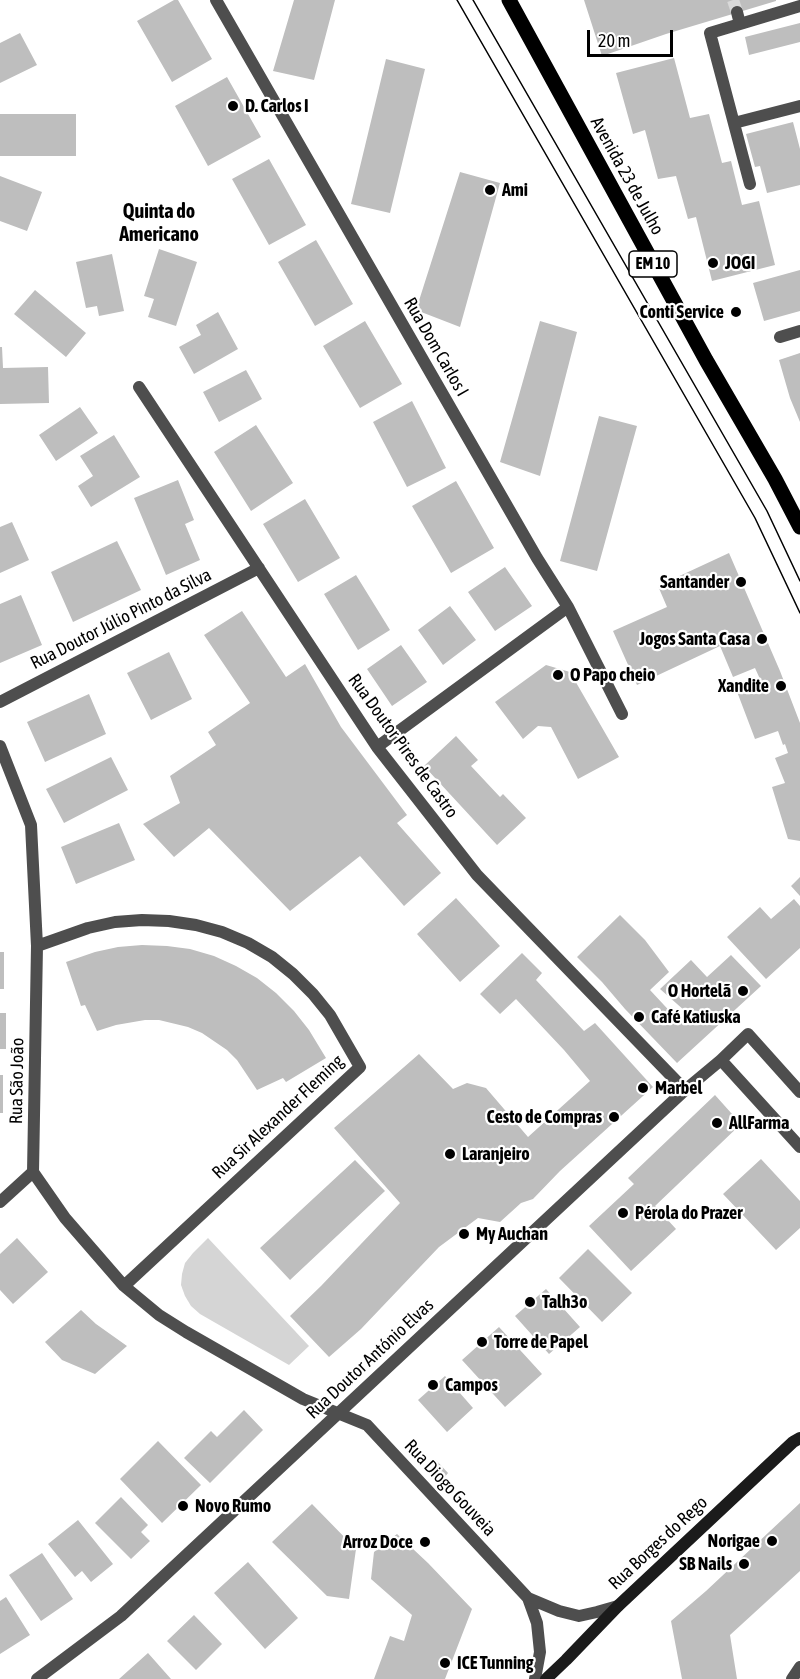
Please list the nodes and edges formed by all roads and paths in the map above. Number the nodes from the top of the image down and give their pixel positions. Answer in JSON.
{"nodes":[{"id":1,"x":216,"y":0,"type":"edge"},
{"id":2,"x":509,"y":0,"type":"edge"},
{"id":3,"x":800,"y":6,"type":"edge"},
{"id":4,"x":800,"y":106,"type":"edge"},
{"id":5,"x":734,"y":123,"type":"junction"},
{"id":6,"x":750,"y":184,"type":"dead end"},
{"id":7,"x":800,"y":331,"type":"edge"},
{"id":8,"x":780,"y":337,"type":"dead end"},
{"id":9,"x":139,"y":387,"type":"dead end"},
{"id":10,"x":800,"y":527,"type":"edge"},
{"id":11,"x":259,"y":568,"type":"junction"},
{"id":12,"x":568,"y":607,"type":"junction"},
{"id":13,"x":0,"y":702,"type":"edge"},
{"id":14,"x":622,"y":714,"type":"dead end"},
{"id":15,"x":0,"y":746,"type":"edge"},
{"id":16,"x":377,"y":747,"type":"junction"},
{"id":17,"x":37,"y":946,"type":"junction"},
{"id":18,"x":721,"y":1059,"type":"junction"},
{"id":19,"x":685,"y":1090,"type":"junction"},
{"id":20,"x":800,"y":1092,"type":"edge"},
{"id":21,"x":800,"y":1147,"type":"edge"},
{"id":22,"x":33,"y":1172,"type":"junction"},
{"id":23,"x":0,"y":1202,"type":"edge"},
{"id":24,"x":124,"y":1286,"type":"junction"},
{"id":25,"x":337,"y":1414,"type":"junction"},
{"id":26,"x":800,"y":1438,"type":"edge"},
{"id":27,"x":528,"y":1598,"type":"junction"},
{"id":28,"x":618,"y":1606,"type":"junction"},
{"id":29,"x":800,"y":1667,"type":"edge"},
{"id":30,"x":37,"y":1679,"type":"edge"},
{"id":31,"x":535,"y":1679,"type":"edge"},
{"id":32,"x":546,"y":1679,"type":"edge"},
{"id":33,"x":792,"y":1679,"type":"edge"}],
"edges":[{"from":1,"to":12,"type":"street","name":"Rua Dom Carlos I"},
{"from":2,"to":10,"type":"main road","name":"Avenida 23 de Julho","number":"EM 10"},
{"from":3,"to":5,"type":"street"},
{"from":4,"to":5,"type":"street"},
{"from":5,"to":6,"type":"street"},
{"from":7,"to":8,"type":"street"},
{"from":9,"to":11,"type":"street","name":"Rua Doutor Pires de Castro"},
{"from":11,"to":13,"type":"street","name":"Rua Doutor Júlio Pinto da Silva"},
{"from":11,"to":16,"type":"street","name":"Rua Doutor Pires de Castro"},
{"from":12,"to":14,"type":"street","name":"Rua Dom Carlos I"},
{"from":12,"to":16,"type":"street"},
{"from":15,"to":17,"type":"street","name":"Rua São João"},
{"from":16,"to":19,"type":"street","name":"Rua Doutor Pires de Castro"},
{"from":17,"to":22,"type":"street","name":"Rua São João"},
{"from":17,"to":24,"type":"street","name":"Rua Sir Alexander Fleming"},
{"from":18,"to":19,"type":"street","name":"Rua Doutor António Elvas"},
{"from":18,"to":20,"type":"street","name":"Rua Doutor António Elvas"},
{"from":18,"to":21,"type":"street"},
{"from":19,"to":25,"type":"street","name":"Rua Doutor António Elvas"},
{"from":22,"to":23,"type":"street"},
{"from":22,"to":24,"type":"street"},
{"from":24,"to":25,"type":"street"},
{"from":25,"to":27,"type":"street","name":"Rua Diogo Gouveia"},
{"from":25,"to":30,"type":"street","name":"Rua Doutor António Elvas"},
{"from":26,"to":28,"type":"main road","name":"Rua Borges do Rego"},
{"from":27,"to":28,"type":"street","name":"Rua Diogo Gouveia"},
{"from":27,"to":31,"type":"street","name":"Rua Diogo Gouveia"},
{"from":28,"to":32,"type":"main road","name":"Rua Borges do Rego"},
{"from":29,"to":33,"type":"street"}]}
